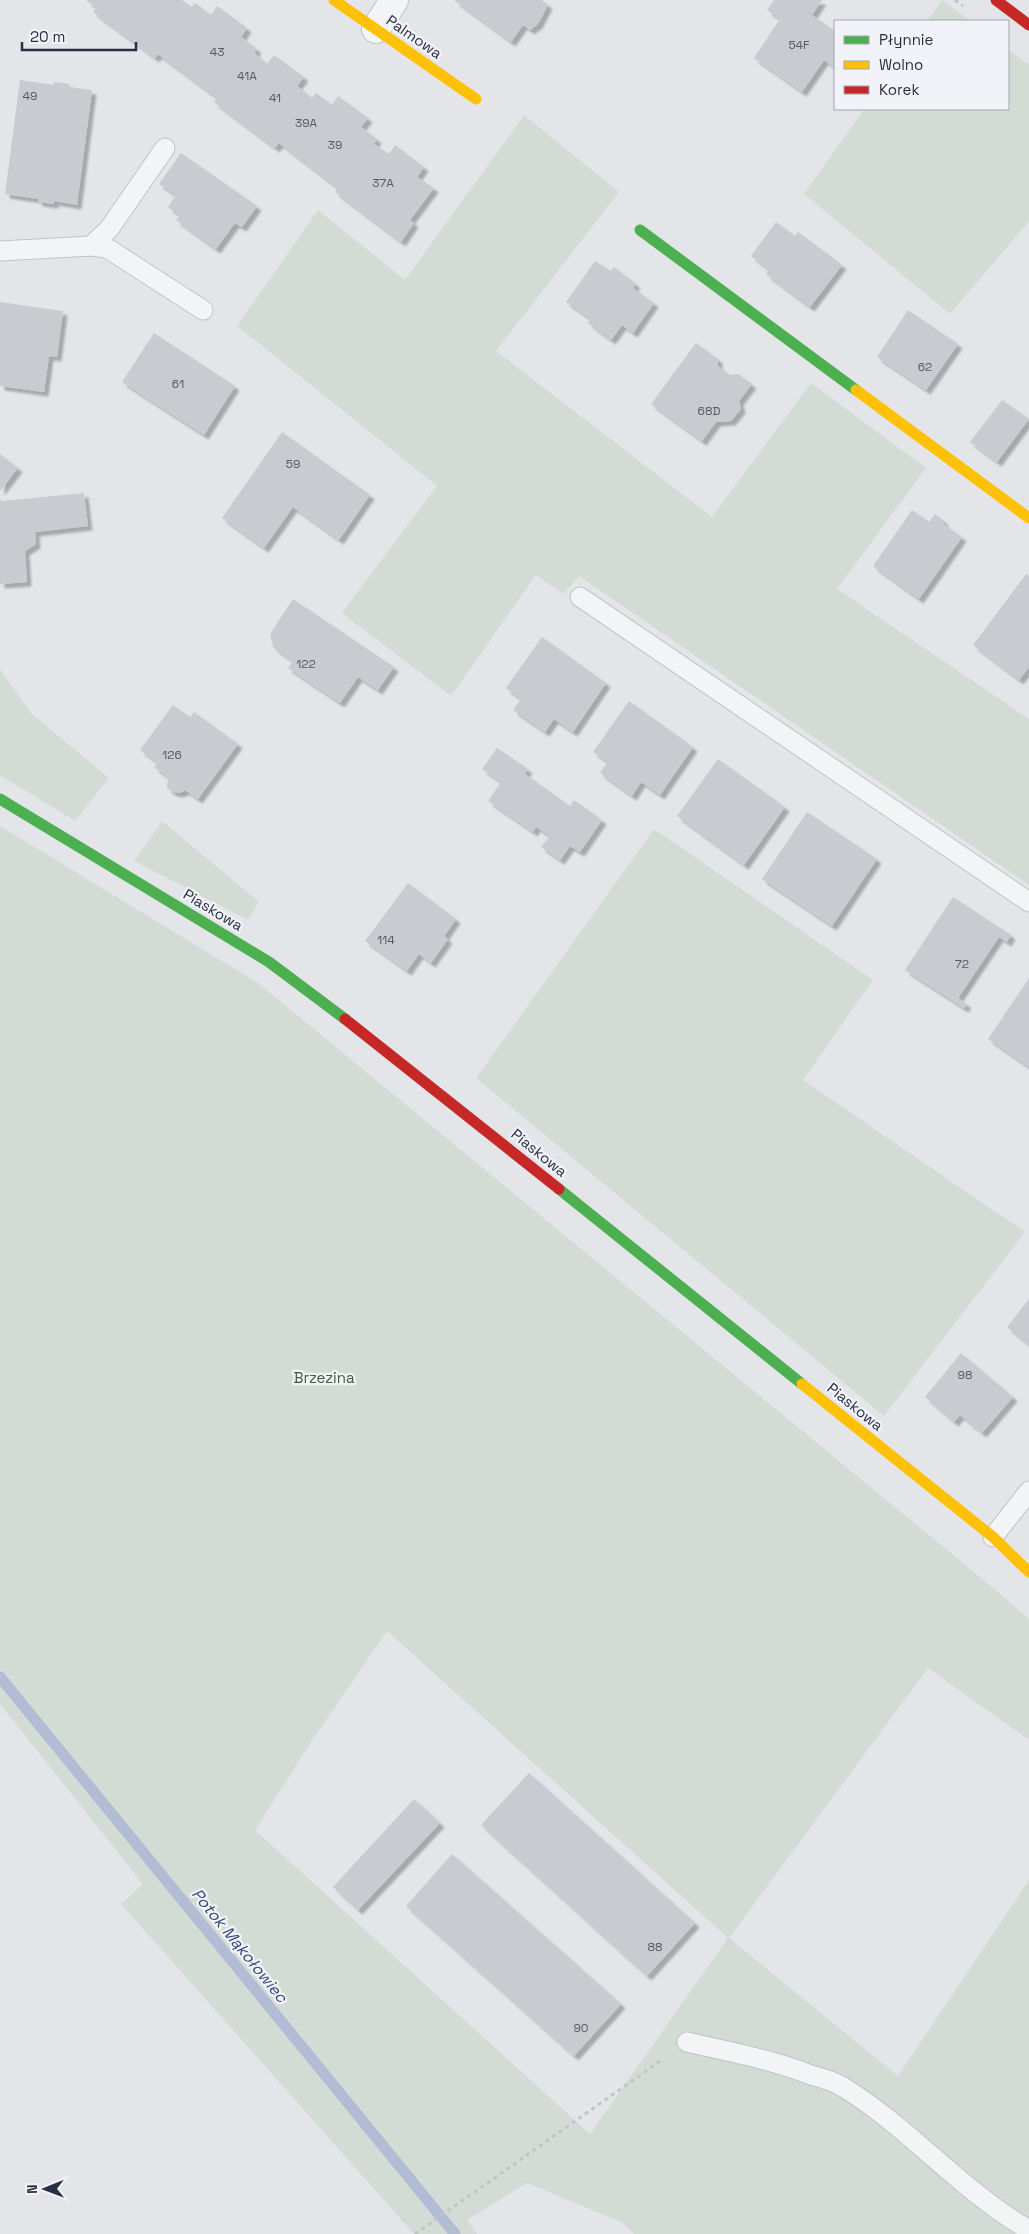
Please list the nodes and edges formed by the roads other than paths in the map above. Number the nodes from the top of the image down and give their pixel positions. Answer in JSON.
{"nodes":[{"id":1,"x":334,"y":0,"type":"edge"},
{"id":2,"x":394,"y":0,"type":"edge"},
{"id":3,"x":996,"y":0,"type":"edge"},
{"id":4,"x":1029,"y":24,"type":"edge"},
{"id":5,"x":376,"y":29,"type":"junction"},
{"id":6,"x":476,"y":99,"type":"dead end"},
{"id":7,"x":165,"y":148,"type":"dead end"},
{"id":8,"x":640,"y":230,"type":"dead end"},
{"id":9,"x":91,"y":246,"type":"junction"},
{"id":10,"x":0,"y":251,"type":"edge"},
{"id":11,"x":203,"y":310,"type":"dead end"},
{"id":12,"x":1029,"y":518,"type":"edge"},
{"id":13,"x":580,"y":597,"type":"dead end"},
{"id":14,"x":0,"y":799,"type":"edge"},
{"id":15,"x":1029,"y":902,"type":"edge"},
{"id":16,"x":1029,"y":1491,"type":"edge"},
{"id":17,"x":993,"y":1537,"type":"junction"},
{"id":18,"x":1029,"y":1572,"type":"edge"},
{"id":19,"x":687,"y":2042,"type":"road end"},
{"id":20,"x":1029,"y":2230,"type":"edge"}],
"edges":[{"from":1,"to":5,"type":"street","name":"Palmowa"},
{"from":2,"to":5,"type":"street"},
{"from":3,"to":4,"type":"street"},
{"from":5,"to":6,"type":"street","name":"Palmowa"},
{"from":7,"to":9,"type":"lane"},
{"from":8,"to":12,"type":"street"},
{"from":9,"to":10,"type":"lane"},
{"from":9,"to":11,"type":"lane"},
{"from":13,"to":15,"type":"lane"},
{"from":14,"to":17,"type":"street","name":"Piaskowa"},
{"from":16,"to":17,"type":"lane"},
{"from":17,"to":18,"type":"street","name":"Piaskowa"},
{"from":19,"to":20,"type":"lane"}]}
